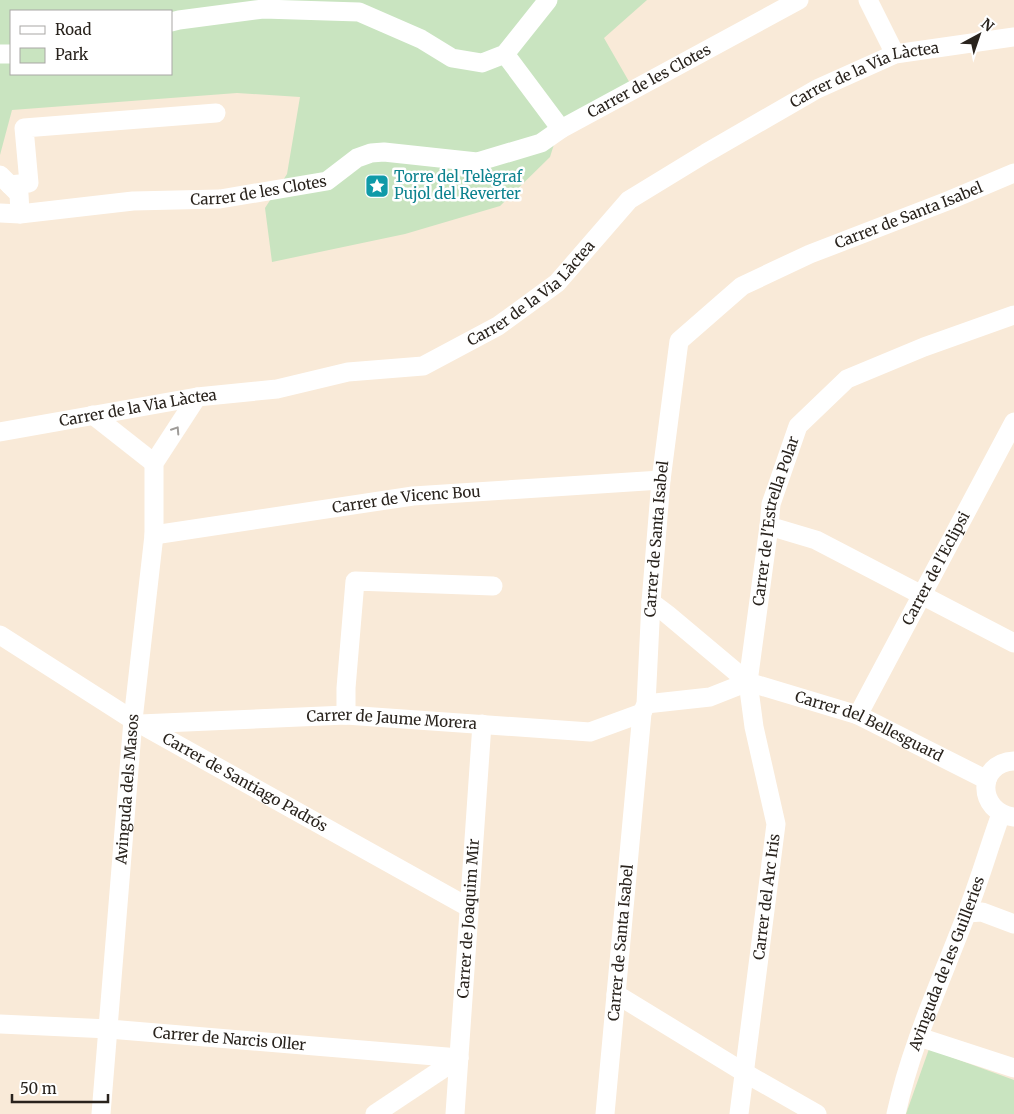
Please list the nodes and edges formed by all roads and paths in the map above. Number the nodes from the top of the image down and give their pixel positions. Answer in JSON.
{"nodes":[{"id":1,"x":548,"y":0,"type":"edge"},
{"id":2,"x":799,"y":0,"type":"edge"},
{"id":3,"x":868,"y":0,"type":"edge"},
{"id":4,"x":172,"y":22,"type":"edge"},
{"id":5,"x":1014,"y":37,"type":"edge"},
{"id":6,"x":505,"y":54,"type":"junction"},
{"id":7,"x":894,"y":54,"type":"junction"},
{"id":8,"x":216,"y":113,"type":"dead end"},
{"id":9,"x":561,"y":129,"type":"junction"},
{"id":10,"x":1014,"y":173,"type":"edge"},
{"id":11,"x":5,"y":180,"type":"edge"},
{"id":12,"x":0,"y":214,"type":"edge"},
{"id":13,"x":20,"y":214,"type":"junction"},
{"id":14,"x":1014,"y":315,"type":"edge"},
{"id":15,"x":197,"y":397,"type":"junction"},
{"id":16,"x":93,"y":415,"type":"junction"},
{"id":17,"x":1014,"y":422,"type":"edge"},
{"id":18,"x":0,"y":432,"type":"edge"},
{"id":19,"x":154,"y":463,"type":"junction"},
{"id":20,"x":661,"y":480,"type":"junction"},
{"id":21,"x":770,"y":526,"type":"junction"},
{"id":22,"x":154,"y":535,"type":"junction"},
{"id":23,"x":493,"y":586,"type":"dead end"},
{"id":24,"x":922,"y":595,"type":"junction"},
{"id":25,"x":651,"y":602,"type":"junction"},
{"id":26,"x":0,"y":635,"type":"edge"},
{"id":27,"x":1014,"y":643,"type":"edge"},
{"id":28,"x":748,"y":682,"type":"junction"},
{"id":29,"x":644,"y":708,"type":"junction"},
{"id":30,"x":346,"y":715,"type":"junction"},
{"id":31,"x":858,"y":715,"type":"junction"},
{"id":32,"x":136,"y":722,"type":"junction"},
{"id":33,"x":482,"y":724,"type":"junction"},
{"id":34,"x":1014,"y":761,"type":"edge"},
{"id":35,"x":987,"y":780,"type":"junction"},
{"id":36,"x":1008,"y":815,"type":"edge"},
{"id":37,"x":468,"y":907,"type":"junction"},
{"id":38,"x":967,"y":913,"type":"junction"},
{"id":39,"x":1014,"y":924,"type":"edge"},
{"id":40,"x":616,"y":994,"type":"junction"},
{"id":41,"x":0,"y":1024,"type":"edge"},
{"id":42,"x":109,"y":1029,"type":"junction"},
{"id":43,"x":919,"y":1037,"type":"junction"},
{"id":44,"x":459,"y":1058,"type":"junction"},
{"id":45,"x":1014,"y":1068,"type":"edge"},
{"id":46,"x":744,"y":1073,"type":"junction"},
{"id":47,"x":100,"y":1114,"type":"edge"},
{"id":48,"x":375,"y":1114,"type":"edge"},
{"id":49,"x":455,"y":1114,"type":"edge"},
{"id":50,"x":605,"y":1114,"type":"edge"},
{"id":51,"x":739,"y":1114,"type":"edge"},
{"id":52,"x":817,"y":1114,"type":"edge"},
{"id":53,"x":896,"y":1114,"type":"edge"}],
"edges":[{"from":1,"to":6,"type":"street"},
{"from":2,"to":9,"type":"street","name":"Carrer de les Clotes"},
{"from":3,"to":7,"type":"street"},
{"from":4,"to":6,"type":"street"},
{"from":5,"to":7,"type":"street","name":"Carrer de la Via Làctea"},
{"from":6,"to":9,"type":"street"},
{"from":7,"to":15,"type":"street","name":"Carrer de la Via Làctea"},
{"from":8,"to":11,"type":"street"},
{"from":9,"to":13,"type":"street","name":"Carrer de les Clotes"},
{"from":10,"to":20,"type":"street","name":"Carrer de Santa Isabel"},
{"from":11,"to":13,"type":"street"},
{"from":12,"to":13,"type":"street","name":"Carrer de les Clotes"},
{"from":14,"to":21,"type":"street","name":"Carrer de l'Estrella Polar"},
{"from":15,"to":16,"type":"street","name":"Carrer de la Via Làctea"},
{"from":19,"to":15,"type":"street","one_way":true},
{"from":16,"to":18,"type":"street","name":"Carrer de la Via Làctea"},
{"from":16,"to":19,"type":"street"},
{"from":17,"to":24,"type":"street","name":"Carrer de l'Eclipsi"},
{"from":19,"to":22,"type":"street","name":"Avinguda dels Masos"},
{"from":20,"to":22,"type":"street","name":"Carrer de Vicenc Bou"},
{"from":20,"to":25,"type":"street","name":"Carrer de Santa Isabel"},
{"from":21,"to":24,"type":"street"},
{"from":21,"to":28,"type":"street","name":"Carrer de l'Estrella Polar"},
{"from":22,"to":32,"type":"street","name":"Avinguda dels Masos"},
{"from":23,"to":30,"type":"street"},
{"from":24,"to":27,"type":"street"},
{"from":24,"to":31,"type":"street","name":"Carrer de l'Eclipsi"},
{"from":25,"to":28,"type":"street","name":"Carrer del Bellesguard"},
{"from":25,"to":29,"type":"street","name":"Carrer de Santa Isabel"},
{"from":26,"to":32,"type":"street","name":"Carrer de Santiago Padrós"},
{"from":28,"to":29,"type":"street"},
{"from":28,"to":31,"type":"street","name":"Carrer del Bellesguard"},
{"from":28,"to":46,"type":"street","name":"Carrer del Arc Iris"},
{"from":29,"to":33,"type":"street","name":"Carrer de Jaume Morera"},
{"from":29,"to":40,"type":"street","name":"Carrer de Santa Isabel"},
{"from":30,"to":32,"type":"street","name":"Carrer de Jaume Morera"},
{"from":30,"to":33,"type":"street","name":"Carrer de Jaume Morera"},
{"from":31,"to":35,"type":"street","name":"Carrer del Bellesguard"},
{"from":32,"to":37,"type":"street","name":"Carrer de Santiago Padrós"},
{"from":32,"to":42,"type":"street","name":"Avinguda dels Masos"},
{"from":33,"to":37,"type":"street","name":"Carrer de Joaquim Mir"},
{"from":34,"to":35,"type":"street"},
{"from":35,"to":36,"type":"street"},
{"from":36,"to":38,"type":"street","name":"Avinguda de les Guilleries"},
{"from":37,"to":44,"type":"street","name":"Carrer de Joaquim Mir"},
{"from":38,"to":39,"type":"street"},
{"from":38,"to":43,"type":"street","name":"Avinguda de les Guilleries"},
{"from":40,"to":46,"type":"street"},
{"from":40,"to":50,"type":"street","name":"Carrer de Santa Isabel"},
{"from":41,"to":42,"type":"street","name":"Carrer de Narcis Oller"},
{"from":42,"to":44,"type":"street","name":"Carrer de Narcis Oller"},
{"from":42,"to":47,"type":"street","name":"Avinguda dels Masos"},
{"from":43,"to":45,"type":"street"},
{"from":43,"to":53,"type":"street","name":"Avinguda de les Guilleries"},
{"from":44,"to":48,"type":"street"},
{"from":44,"to":49,"type":"street","name":"Carrer de Joaquim Mir"},
{"from":46,"to":51,"type":"street","name":"Carrer del Arc Iris"},
{"from":46,"to":52,"type":"street"}]}
